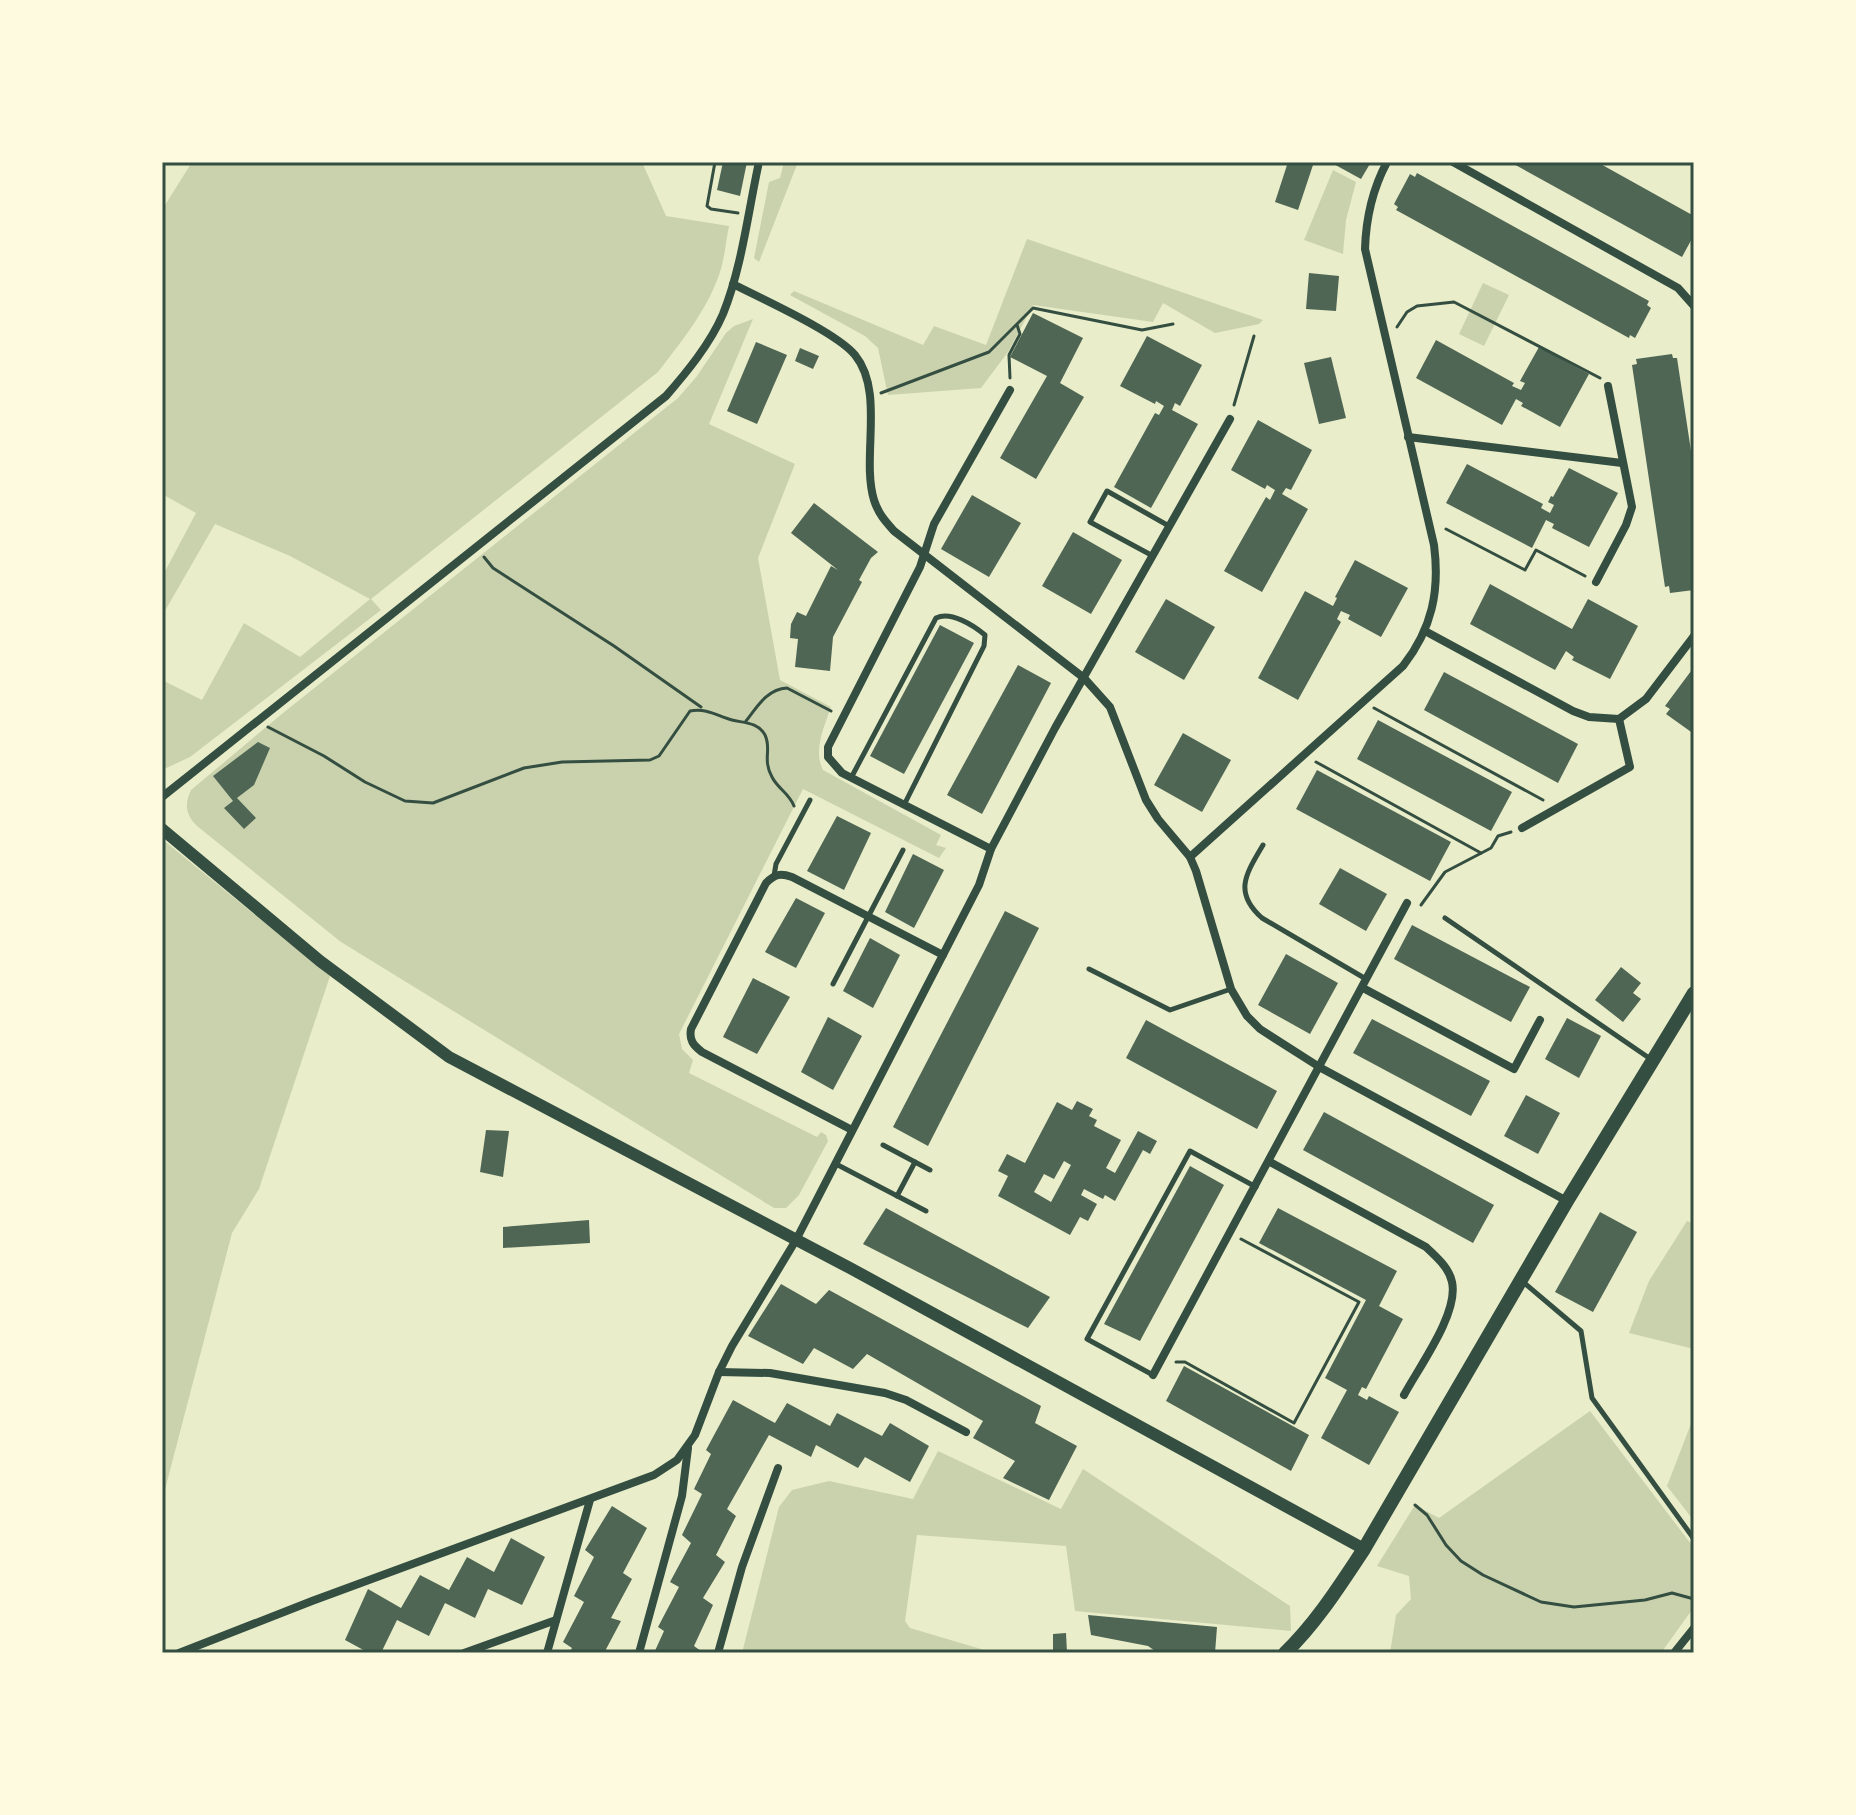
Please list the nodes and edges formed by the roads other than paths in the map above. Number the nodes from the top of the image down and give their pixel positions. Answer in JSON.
{"nodes":[{"id":1,"x":759,"y":162,"type":"edge"},
{"id":2,"x":1387,"y":162,"type":"edge"},
{"id":3,"x":1453,"y":162,"type":"edge"},
{"id":4,"x":733,"y":284,"type":"junction"},
{"id":5,"x":1694,"y":306,"type":"edge"},
{"id":6,"x":1608,"y":386,"type":"road end"},
{"id":7,"x":1010,"y":390,"type":"road end"},
{"id":8,"x":1230,"y":419,"type":"road end"},
{"id":9,"x":1408,"y":437,"type":"junction"},
{"id":10,"x":1622,"y":463,"type":"junction"},
{"id":11,"x":1170,"y":526,"type":"junction"},
{"id":12,"x":1153,"y":556,"type":"junction"},
{"id":13,"x":925,"y":557,"type":"junction"},
{"id":14,"x":1596,"y":582,"type":"road end"},
{"id":15,"x":1425,"y":631,"type":"junction"},
{"id":16,"x":1694,"y":636,"type":"edge"},
{"id":17,"x":1084,"y":678,"type":"junction"},
{"id":18,"x":1619,"y":719,"type":"junction"},
{"id":19,"x":851,"y":778,"type":"junction"},
{"id":20,"x":162,"y":797,"type":"edge"},
{"id":21,"x":810,"y":800,"type":"dead end"},
{"id":22,"x":904,"y":805,"type":"junction"},
{"id":23,"x":1522,"y":828,"type":"road end"},
{"id":24,"x":162,"y":829,"type":"edge"},
{"id":25,"x":1263,"y":845,"type":"dead end"},
{"id":26,"x":991,"y":849,"type":"junction"},
{"id":27,"x":903,"y":850,"type":"dead end"},
{"id":28,"x":1190,"y":857,"type":"junction"},
{"id":29,"x":774,"y":876,"type":"junction"},
{"id":30,"x":1407,"y":903,"type":"road end"},
{"id":31,"x":868,"y":917,"type":"junction"},
{"id":32,"x":1445,"y":918,"type":"dead end"},
{"id":33,"x":943,"y":955,"type":"junction"},
{"id":34,"x":1089,"y":969,"type":"dead end"},
{"id":35,"x":833,"y":984,"type":"dead end"},
{"id":36,"x":1365,"y":984,"type":"junction"},
{"id":37,"x":1231,"y":989,"type":"junction"},
{"id":38,"x":1694,"y":993,"type":"edge"},
{"id":39,"x":1540,"y":1020,"type":"dead end"},
{"id":40,"x":1652,"y":1060,"type":"junction"},
{"id":41,"x":1321,"y":1068,"type":"junction"},
{"id":42,"x":852,"y":1130,"type":"junction"},
{"id":43,"x":883,"y":1145,"type":"dead end"},
{"id":44,"x":915,"y":1162,"type":"junction"},
{"id":45,"x":1270,"y":1162,"type":"junction"},
{"id":46,"x":835,"y":1163,"type":"junction"},
{"id":47,"x":930,"y":1170,"type":"dead end"},
{"id":48,"x":1257,"y":1187,"type":"junction"},
{"id":49,"x":897,"y":1196,"type":"junction"},
{"id":50,"x":1567,"y":1201,"type":"junction"},
{"id":51,"x":926,"y":1211,"type":"dead end"},
{"id":52,"x":796,"y":1240,"type":"junction"},
{"id":53,"x":1522,"y":1281,"type":"junction"},
{"id":54,"x":719,"y":1372,"type":"junction"},
{"id":55,"x":1153,"y":1375,"type":"joint"},
{"id":56,"x":1404,"y":1395,"type":"dead end"},
{"id":57,"x":966,"y":1432,"type":"dead end"},
{"id":58,"x":688,"y":1447,"type":"junction"},
{"id":59,"x":778,"y":1468,"type":"dead end"},
{"id":60,"x":590,"y":1500,"type":"junction"},
{"id":61,"x":1694,"y":1539,"type":"edge"},
{"id":62,"x":1364,"y":1549,"type":"junction"},
{"id":63,"x":556,"y":1620,"type":"junction"},
{"id":64,"x":1694,"y":1628,"type":"edge"},
{"id":65,"x":179,"y":1653,"type":"edge"},
{"id":66,"x":464,"y":1653,"type":"edge"},
{"id":67,"x":547,"y":1653,"type":"edge"},
{"id":68,"x":639,"y":1653,"type":"edge"},
{"id":69,"x":718,"y":1653,"type":"edge"},
{"id":70,"x":1285,"y":1653,"type":"edge"},
{"id":71,"x":1674,"y":1653,"type":"edge"}],
"edges":[{"from":1,"to":4,"type":"street"},
{"from":2,"to":9,"type":"street"},
{"from":3,"to":5,"type":"street"},
{"from":4,"to":13,"type":"street"},
{"from":4,"to":20,"type":"street"},
{"from":6,"to":10,"type":"street"},
{"from":7,"to":13,"type":"street"},
{"from":8,"to":11,"type":"street"},
{"from":9,"to":10,"type":"street"},
{"from":9,"to":15,"type":"street"},
{"from":10,"to":14,"type":"street"},
{"from":11,"to":12,"type":"street"},
{"from":11,"to":12,"type":"lane"},
{"from":12,"to":17,"type":"street"},
{"from":13,"to":17,"type":"street"},
{"from":13,"to":19,"type":"street"},
{"from":15,"to":18,"type":"street"},
{"from":15,"to":28,"type":"street"},
{"from":16,"to":18,"type":"street"},
{"from":17,"to":26,"type":"street"},
{"from":17,"to":28,"type":"street"},
{"from":18,"to":23,"type":"street"},
{"from":19,"to":22,"type":"street"},
{"from":19,"to":22,"type":"lane"},
{"from":21,"to":29,"type":"lane"},
{"from":22,"to":26,"type":"street"},
{"from":24,"to":52,"type":"street"},
{"from":25,"to":36,"type":"lane"},
{"from":26,"to":33,"type":"street"},
{"from":27,"to":31,"type":"lane"},
{"from":28,"to":37,"type":"street"},
{"from":29,"to":31,"type":"street"},
{"from":29,"to":42,"type":"street"},
{"from":30,"to":36,"type":"street"},
{"from":31,"to":33,"type":"street"},
{"from":31,"to":35,"type":"lane"},
{"from":32,"to":40,"type":"lane"},
{"from":33,"to":42,"type":"street"},
{"from":34,"to":37,"type":"lane"},
{"from":36,"to":39,"type":"street"},
{"from":36,"to":41,"type":"street"},
{"from":37,"to":41,"type":"street"},
{"from":38,"to":40,"type":"main road"},
{"from":40,"to":50,"type":"main road"},
{"from":41,"to":45,"type":"street"},
{"from":41,"to":50,"type":"street"},
{"from":42,"to":46,"type":"street"},
{"from":43,"to":44,"type":"lane"},
{"from":44,"to":47,"type":"lane"},
{"from":44,"to":49,"type":"lane"},
{"from":45,"to":48,"type":"street"},
{"from":45,"to":56,"type":"street"},
{"from":46,"to":49,"type":"lane"},
{"from":46,"to":52,"type":"street"},
{"from":48,"to":55,"type":"street"},
{"from":48,"to":55,"type":"lane"},
{"from":49,"to":51,"type":"lane"},
{"from":50,"to":53,"type":"main road"},
{"from":52,"to":54,"type":"street"},
{"from":52,"to":62,"type":"street"},
{"from":53,"to":61,"type":"lane"},
{"from":53,"to":62,"type":"main road"},
{"from":54,"to":57,"type":"street"},
{"from":54,"to":58,"type":"street"},
{"from":58,"to":60,"type":"street"},
{"from":58,"to":68,"type":"street"},
{"from":59,"to":69,"type":"street"},
{"from":60,"to":63,"type":"street"},
{"from":60,"to":65,"type":"street"},
{"from":62,"to":70,"type":"main road"},
{"from":63,"to":66,"type":"street"},
{"from":63,"to":67,"type":"street"},
{"from":64,"to":71,"type":"street"}]}
